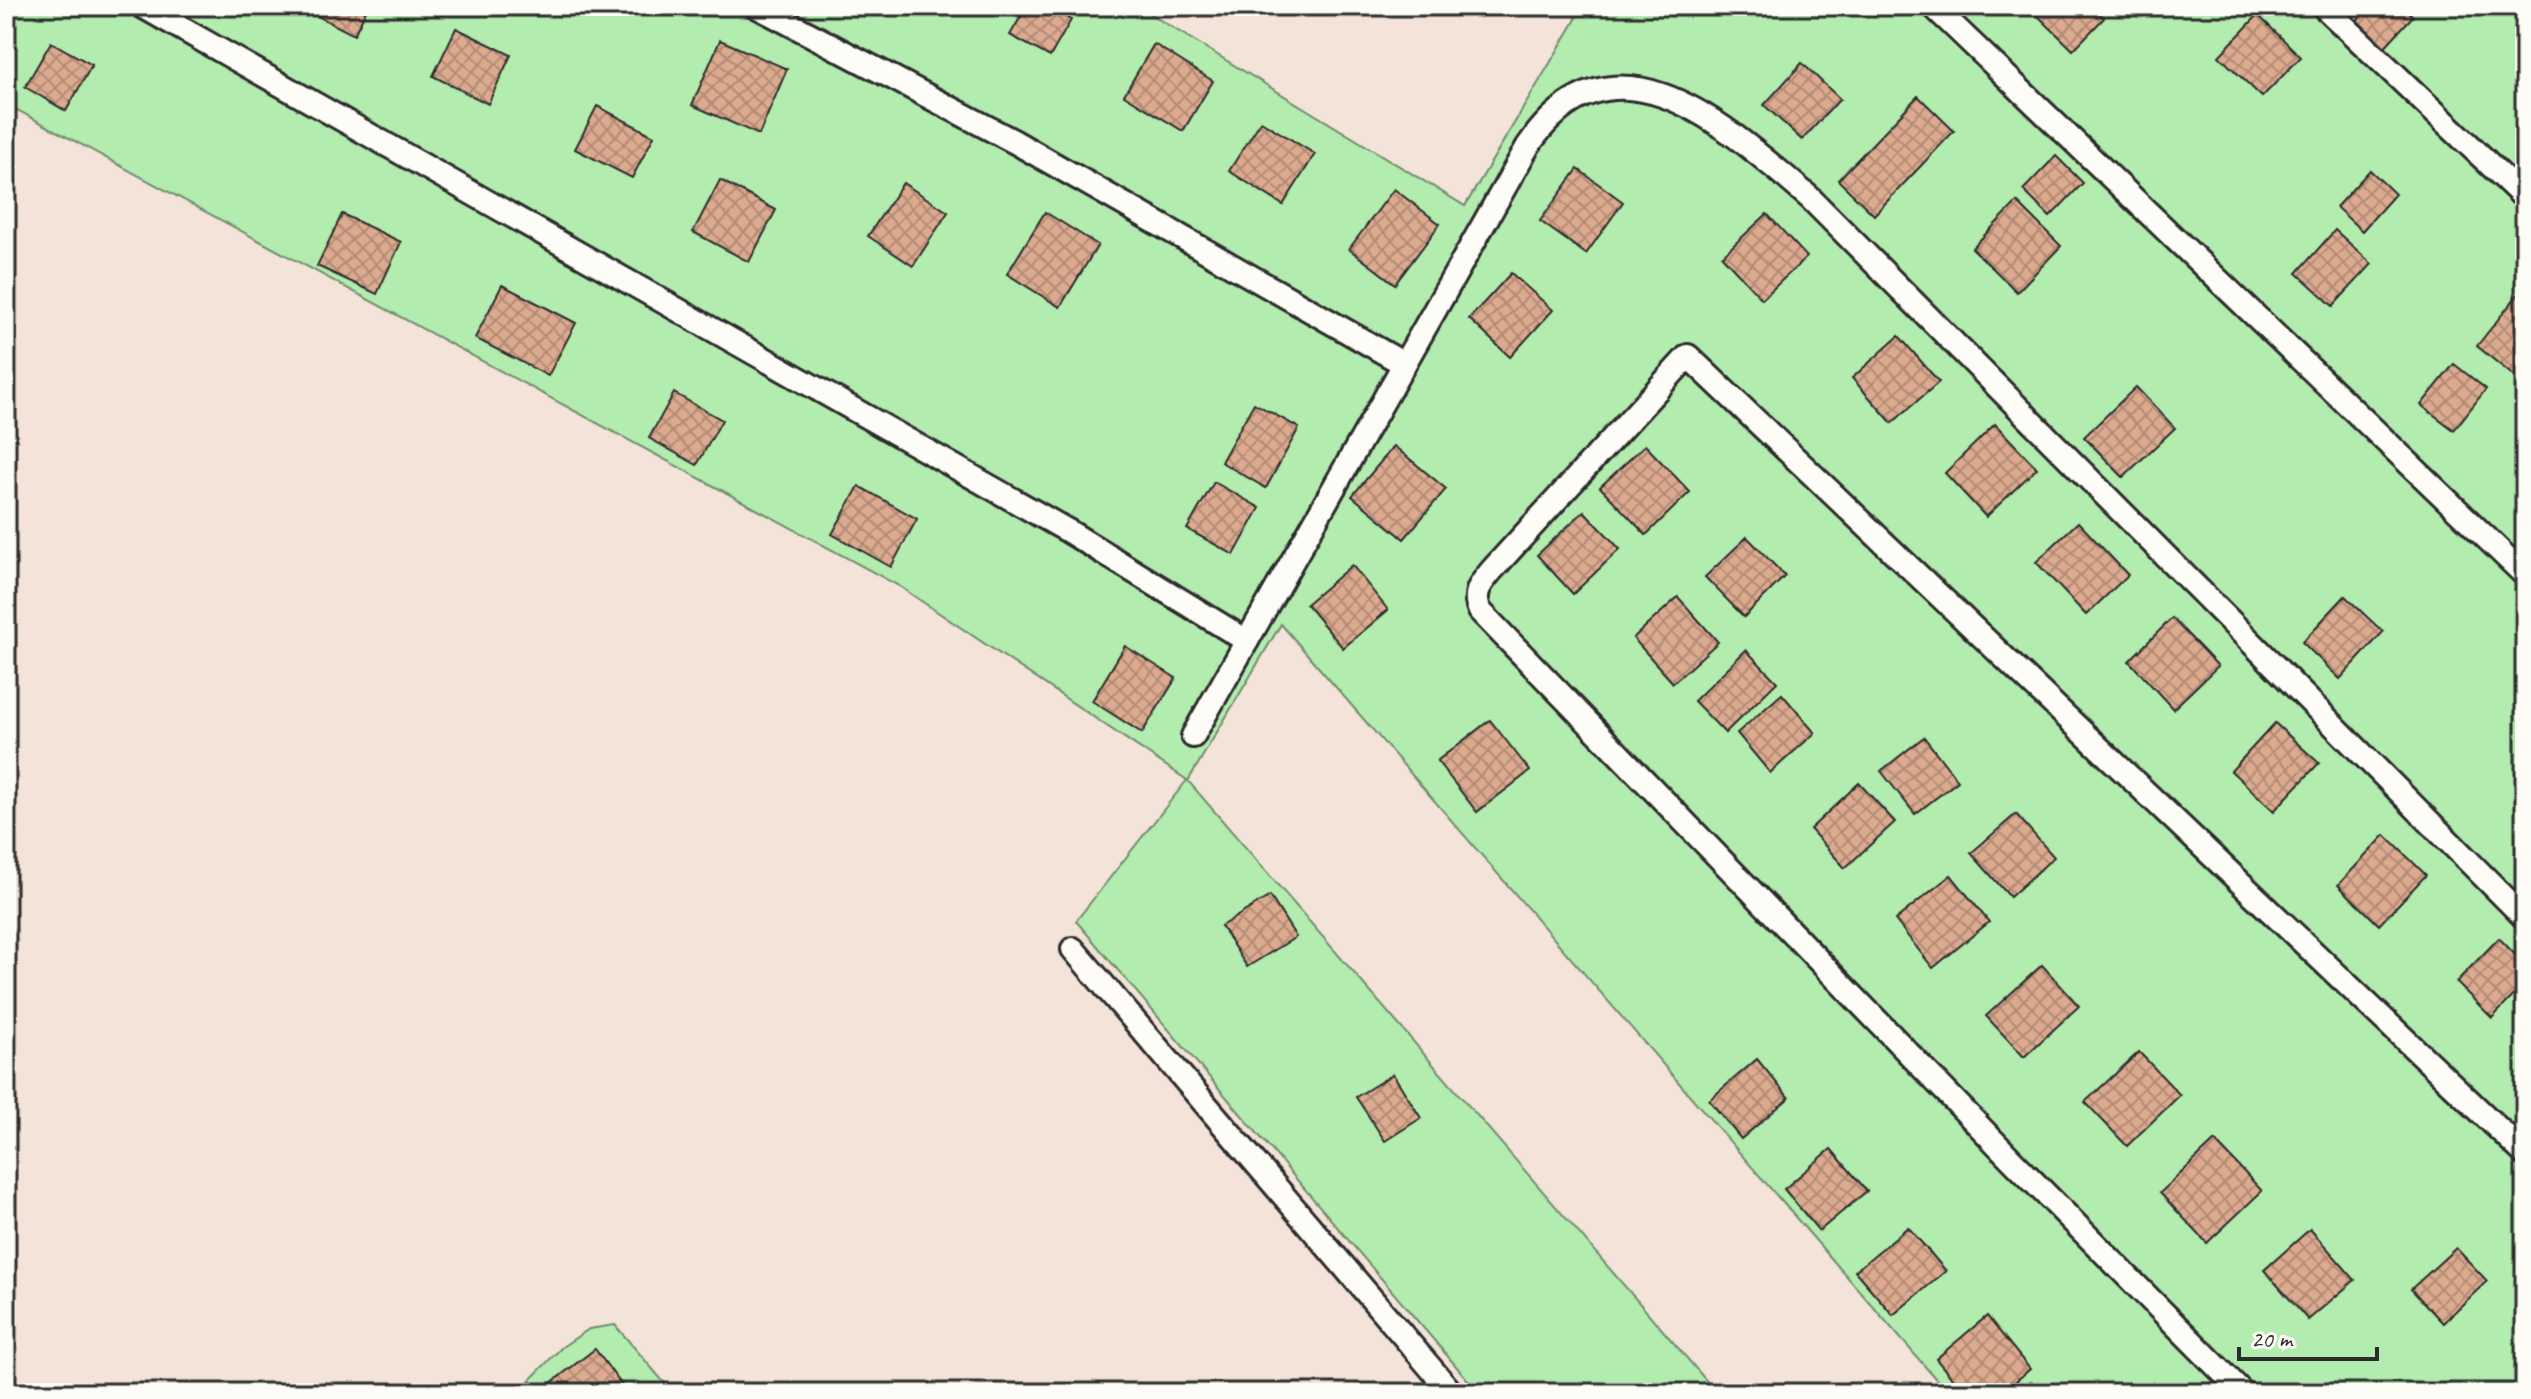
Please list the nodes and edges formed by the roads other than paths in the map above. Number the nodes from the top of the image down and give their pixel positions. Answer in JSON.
{"nodes":[{"id":1,"x":142,"y":6,"type":"edge"},
{"id":2,"x":756,"y":6,"type":"edge"},
{"id":3,"x":1933,"y":6,"type":"edge"},
{"id":4,"x":2323,"y":6,"type":"edge"},
{"id":5,"x":2525,"y":198,"type":"edge"},
{"id":6,"x":1404,"y":364,"type":"junction"},
{"id":7,"x":2525,"y":575,"type":"edge"},
{"id":8,"x":1247,"y":641,"type":"junction"},
{"id":9,"x":1193,"y":736,"type":"dead end"},
{"id":10,"x":2525,"y":918,"type":"edge"},
{"id":11,"x":1073,"y":949,"type":"dead end"},
{"id":12,"x":2525,"y":1154,"type":"edge"},
{"id":13,"x":1452,"y":1393,"type":"edge"},
{"id":14,"x":2243,"y":1393,"type":"edge"}],
"edges":[{"from":1,"to":8,"type":"lane"},
{"from":2,"to":6,"type":"lane"},
{"from":3,"to":7,"type":"lane"},
{"from":4,"to":5,"type":"lane"},
{"from":6,"to":8,"type":"lane"},
{"from":6,"to":10,"type":"lane"},
{"from":8,"to":9,"type":"lane"},
{"from":11,"to":13,"type":"lane"},
{"from":12,"to":14,"type":"lane"}]}
